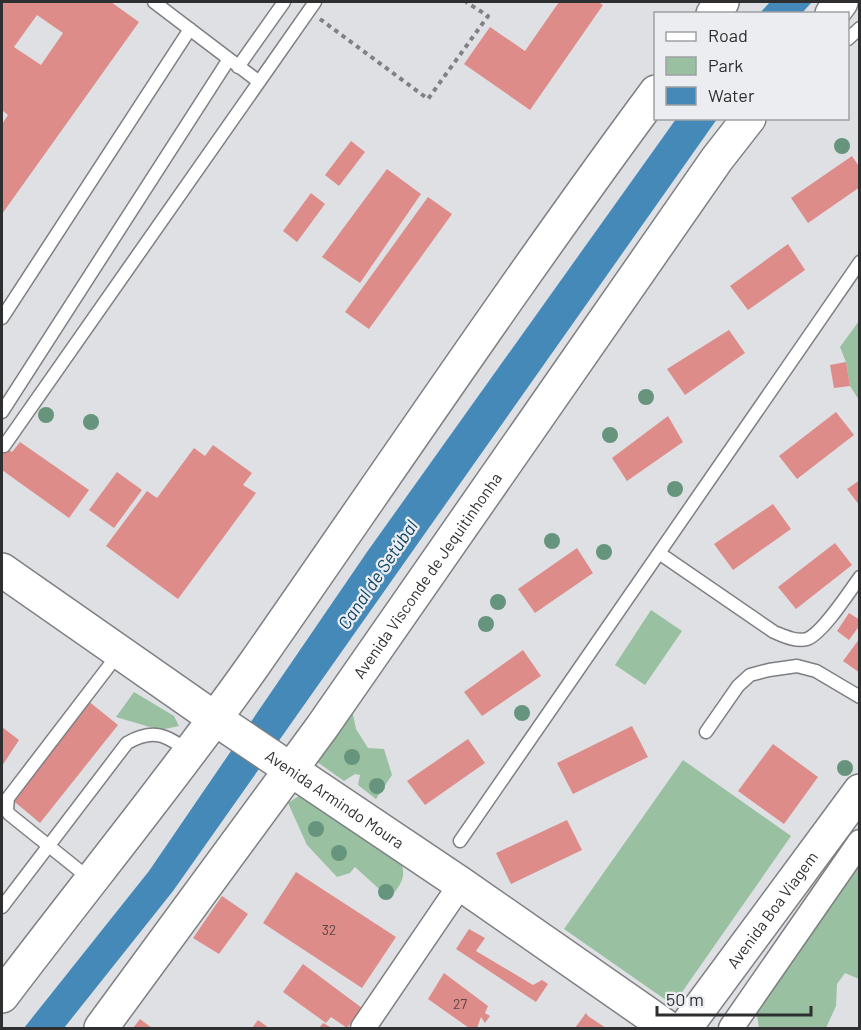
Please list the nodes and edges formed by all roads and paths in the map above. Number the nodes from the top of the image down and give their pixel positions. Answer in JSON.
{"nodes":[{"id":1,"x":154,"y":2,"type":"edge"},
{"id":2,"x":284,"y":2,"type":"edge"},
{"id":3,"x":466,"y":2,"type":"edge"},
{"id":4,"x":312,"y":6,"type":"edge"},
{"id":5,"x":190,"y":29,"type":"junction"},
{"id":6,"x":234,"y":63,"type":"junction"},
{"id":7,"x":258,"y":81,"type":"junction"},
{"id":8,"x":654,"y":95,"type":"edge"},
{"id":9,"x":747,"y":120,"type":"edge"},
{"id":10,"x":860,"y":262,"type":"edge"},
{"id":11,"x":2,"y":318,"type":"edge"},
{"id":12,"x":2,"y":412,"type":"edge"},
{"id":13,"x":4,"y":446,"type":"dead end"},
{"id":14,"x":659,"y":553,"type":"junction"},
{"id":15,"x":2,"y":570,"type":"edge"},
{"id":16,"x":860,"y":577,"type":"edge"},
{"id":17,"x":120,"y":652,"type":"junction"},
{"id":18,"x":860,"y":697,"type":"edge"},
{"id":19,"x":226,"y":726,"type":"junction"},
{"id":20,"x":706,"y":732,"type":"dead end"},
{"id":21,"x":190,"y":752,"type":"junction"},
{"id":22,"x":282,"y":764,"type":"junction"},
{"id":23,"x":860,"y":791,"type":"edge"},
{"id":24,"x":460,"y":841,"type":"dead end"},
{"id":25,"x":860,"y":842,"type":"edge"},
{"id":26,"x":48,"y":845,"type":"junction"},
{"id":27,"x":92,"y":880,"type":"junction"},
{"id":28,"x":461,"y":884,"type":"junction"},
{"id":29,"x":2,"y":907,"type":"edge"},
{"id":30,"x":2,"y":996,"type":"edge"},
{"id":31,"x":102,"y":1029,"type":"edge"},
{"id":32,"x":363,"y":1029,"type":"edge"},
{"id":33,"x":668,"y":1029,"type":"edge"},
{"id":34,"x":685,"y":1029,"type":"edge"},
{"id":35,"x":731,"y":1029,"type":"edge"}],
"edges":[{"from":1,"to":5,"type":"lane"},
{"from":2,"to":6,"type":"lane"},
{"from":3,"to":4,"type":"path"},
{"from":4,"to":7,"type":"lane"},
{"from":5,"to":6,"type":"lane"},
{"from":5,"to":11,"type":"lane"},
{"from":6,"to":7,"type":"lane"},
{"from":6,"to":12,"type":"lane"},
{"from":7,"to":13,"type":"lane"},
{"from":8,"to":19,"type":"main road"},
{"from":9,"to":22,"type":"main road","name":"Avenida Visconde de Jequitinhonha"},
{"from":10,"to":14,"type":"lane"},
{"from":14,"to":16,"type":"lane"},
{"from":14,"to":24,"type":"lane"},
{"from":15,"to":17,"type":"main road","name":"Avenida Armindo Moura"},
{"from":17,"to":19,"type":"main road","name":"Avenida Armindo Moura"},
{"from":17,"to":26,"type":"lane"},
{"from":18,"to":20,"type":"lane"},
{"from":19,"to":21,"type":"main road"},
{"from":19,"to":22,"type":"main road","name":"Avenida Armindo Moura"},
{"from":21,"to":26,"type":"lane"},
{"from":21,"to":27,"type":"main road"},
{"from":22,"to":28,"type":"main road","name":"Avenida Armindo Moura"},
{"from":22,"to":31,"type":"main road","name":"Avenida Visconde de Jequitinhonha"},
{"from":23,"to":34,"type":"main road","name":"Avenida Boa Viagem"},
{"from":25,"to":35,"type":"street"},
{"from":26,"to":27,"type":"lane"},
{"from":26,"to":29,"type":"lane"},
{"from":27,"to":30,"type":"main road"},
{"from":28,"to":32,"type":"street"},
{"from":28,"to":33,"type":"main road","name":"Avenida Armindo Moura"}]}
